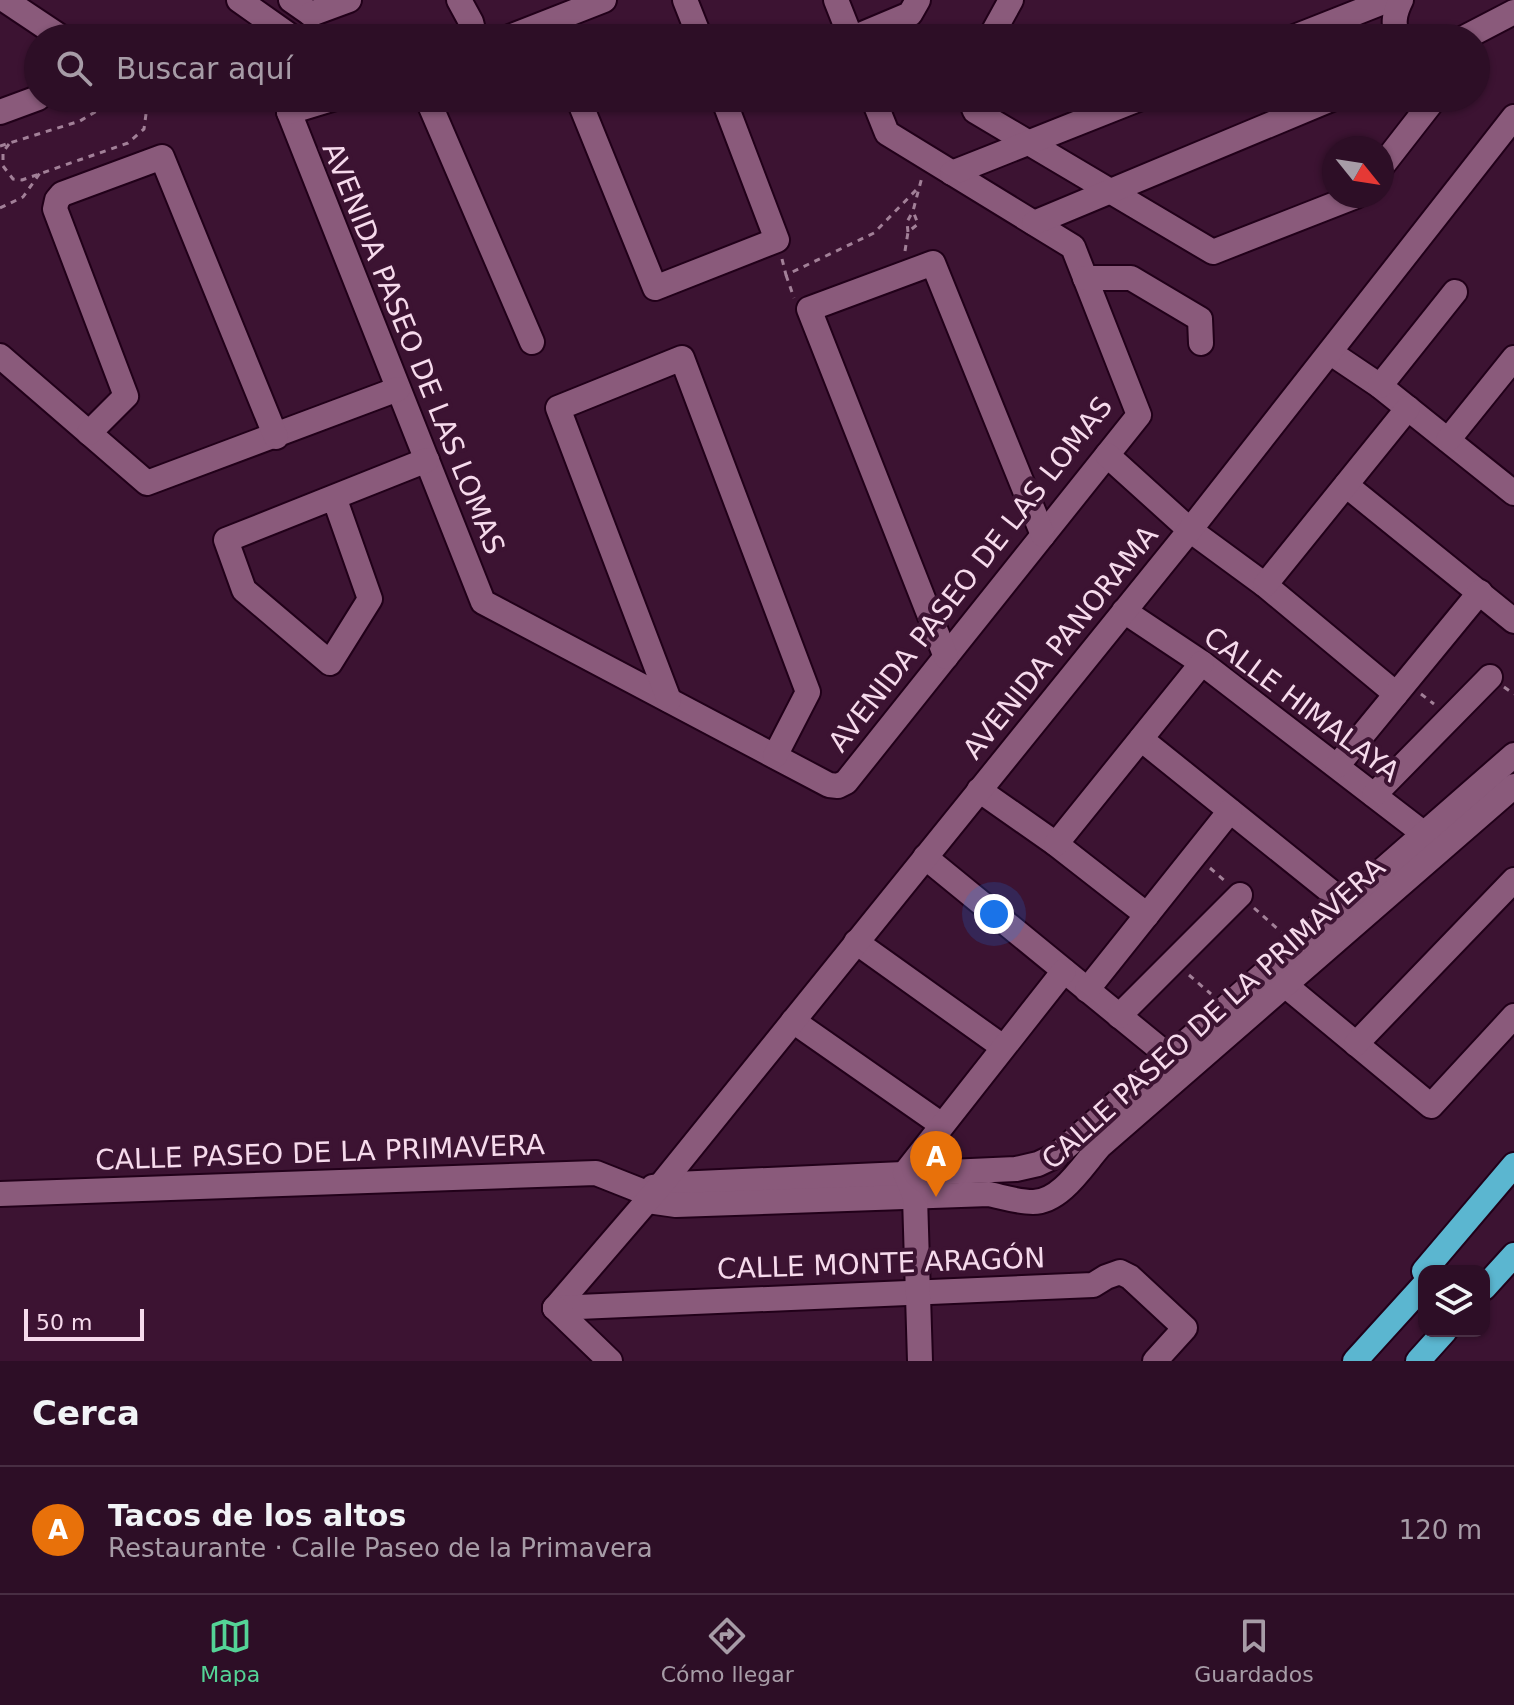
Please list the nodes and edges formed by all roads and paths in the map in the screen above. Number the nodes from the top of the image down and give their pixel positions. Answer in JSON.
{"nodes":[{"id":1,"x":5,"y":0,"type":"edge"},
{"id":2,"x":239,"y":0,"type":"edge"},
{"id":3,"x":349,"y":0,"type":"edge"},
{"id":4,"x":459,"y":0,"type":"edge"},
{"id":5,"x":604,"y":0,"type":"edge"},
{"id":6,"x":685,"y":0,"type":"edge"},
{"id":7,"x":836,"y":0,"type":"edge"},
{"id":8,"x":918,"y":0,"type":"edge"},
{"id":9,"x":1011,"y":0,"type":"edge"},
{"id":10,"x":1388,"y":0,"type":"edge"},
{"id":11,"x":1401,"y":0,"type":"edge"},
{"id":12,"x":301,"y":7,"type":"edge"},
{"id":13,"x":1506,"y":15,"type":"edge"},
{"id":14,"x":41,"y":24,"type":"edge"},
{"id":15,"x":274,"y":24,"type":"edge"},
{"id":16,"x":472,"y":24,"type":"edge"},
{"id":17,"x":562,"y":24,"type":"edge"},
{"id":18,"x":694,"y":24,"type":"edge"},
{"id":19,"x":846,"y":24,"type":"edge"},
{"id":20,"x":886,"y":24,"type":"edge"},
{"id":21,"x":998,"y":24,"type":"edge"},
{"id":22,"x":1327,"y":24,"type":"edge"},
{"id":23,"x":1394,"y":24,"type":"edge"},
{"id":24,"x":1490,"y":32,"type":"edge"},
{"id":25,"x":24,"y":103,"type":"edge"},
{"id":26,"x":0,"y":112,"type":"edge"},
{"id":27,"x":95,"y":112,"type":"edge"},
{"id":28,"x":144,"y":112,"type":"edge"},
{"id":29,"x":293,"y":112,"type":"edge"},
{"id":30,"x":433,"y":112,"type":"edge"},
{"id":31,"x":584,"y":112,"type":"edge"},
{"id":32,"x":728,"y":112,"type":"edge"},
{"id":33,"x":879,"y":112,"type":"edge"},
{"id":34,"x":977,"y":112,"type":"edge"},
{"id":35,"x":1106,"y":112,"type":"edge"},
{"id":36,"x":1300,"y":112,"type":"edge"},
{"id":37,"x":1424,"y":112,"type":"edge"},
{"id":38,"x":1514,"y":117,"type":"edge"},
{"id":39,"x":1029,"y":143,"type":"junction"},
{"id":40,"x":9,"y":144,"type":"junction"},
{"id":41,"x":0,"y":146,"type":"edge"},
{"id":42,"x":1394,"y":151,"type":"edge"},
{"id":43,"x":928,"y":158,"type":"junction"},
{"id":44,"x":40,"y":173,"type":"junction"},
{"id":45,"x":952,"y":173,"type":"junction"},
{"id":46,"x":920,"y":186,"type":"junction"},
{"id":47,"x":1111,"y":191,"type":"junction"},
{"id":48,"x":0,"y":208,"type":"edge"},
{"id":49,"x":1325,"y":208,"type":"edge"},
{"id":50,"x":913,"y":211,"type":"junction"},
{"id":51,"x":1034,"y":223,"type":"junction"},
{"id":52,"x":908,"y":232,"type":"junction"},
{"id":53,"x":777,"y":240,"type":"junction"},
{"id":54,"x":902,"y":274,"type":"junction"},
{"id":55,"x":1085,"y":278,"type":"junction"},
{"id":56,"x":1455,"y":292,"type":"dead end"},
{"id":57,"x":532,"y":342,"type":"dead end"},
{"id":58,"x":1201,"y":343,"type":"dead end"},
{"id":59,"x":1331,"y":353,"type":"junction"},
{"id":60,"x":0,"y":356,"type":"edge"},
{"id":61,"x":1514,"y":358,"type":"edge"},
{"id":62,"x":1380,"y":386,"type":"junction"},
{"id":63,"x":398,"y":389,"type":"junction"},
{"id":64,"x":1408,"y":408,"type":"junction"},
{"id":65,"x":89,"y":433,"type":"junction"},
{"id":66,"x":276,"y":437,"type":"junction"},
{"id":67,"x":1448,"y":440,"type":"junction"},
{"id":68,"x":1107,"y":455,"type":"junction"},
{"id":69,"x":427,"y":460,"type":"junction"},
{"id":70,"x":1346,"y":485,"type":"junction"},
{"id":71,"x":1514,"y":493,"type":"edge"},
{"id":72,"x":334,"y":497,"type":"junction"},
{"id":73,"x":1190,"y":530,"type":"junction"},
{"id":74,"x":1043,"y":535,"type":"junction"},
{"id":75,"x":1265,"y":585,"type":"junction"},
{"id":76,"x":1480,"y":592,"type":"junction"},
{"id":77,"x":1124,"y":611,"type":"junction"},
{"id":78,"x":1514,"y":621,"type":"edge"},
{"id":79,"x":946,"y":657,"type":"junction"},
{"id":80,"x":1202,"y":663,"type":"junction"},
{"id":81,"x":1490,"y":677,"type":"dead end"},
{"id":82,"x":1401,"y":688,"type":"junction"},
{"id":83,"x":669,"y":700,"type":"junction"},
{"id":84,"x":1451,"y":716,"type":"junction"},
{"id":85,"x":1141,"y":739,"type":"junction"},
{"id":86,"x":1514,"y":755,"type":"edge"},
{"id":87,"x":775,"y":756,"type":"junction"},
{"id":88,"x":1337,"y":766,"type":"junction"},
{"id":89,"x":979,"y":790,"type":"junction"},
{"id":90,"x":1374,"y":795,"type":"junction"},
{"id":91,"x":1508,"y":801,"type":"edge"},
{"id":92,"x":1230,"y":811,"type":"junction"},
{"id":93,"x":1434,"y":841,"type":"junction"},
{"id":94,"x":1056,"y":844,"type":"junction"},
{"id":95,"x":925,"y":857,"type":"junction"},
{"id":96,"x":1514,"y":880,"type":"edge"},
{"id":97,"x":1240,"y":895,"type":"dead end"},
{"id":98,"x":1345,"y":903,"type":"junction"},
{"id":99,"x":1147,"y":915,"type":"junction"},
{"id":100,"x":856,"y":942,"type":"junction"},
{"id":101,"x":1174,"y":962,"type":"junction"},
{"id":102,"x":1064,"y":971,"type":"junction"},
{"id":103,"x":1285,"y":985,"type":"junction"},
{"id":104,"x":1087,"y":990,"type":"junction"},
{"id":105,"x":1226,"y":1007,"type":"junction"},
{"id":106,"x":1119,"y":1016,"type":"junction"},
{"id":107,"x":1514,"y":1016,"type":"edge"},
{"id":108,"x":793,"y":1021,"type":"junction"},
{"id":109,"x":1356,"y":1044,"type":"junction"},
{"id":110,"x":1003,"y":1047,"type":"junction"},
{"id":111,"x":1178,"y":1064,"type":"junction"},
{"id":112,"x":942,"y":1125,"type":"junction"},
{"id":113,"x":1057,"y":1155,"type":"junction"},
{"id":114,"x":1514,"y":1165,"type":"edge"},
{"id":115,"x":1016,"y":1169,"type":"junction"},
{"id":116,"x":905,"y":1173,"type":"junction"},
{"id":117,"x":1068,"y":1182,"type":"junction"},
{"id":118,"x":1514,"y":1186,"type":"edge"},
{"id":119,"x":649,"y":1192,"type":"junction"},
{"id":120,"x":0,"y":1194,"type":"edge"},
{"id":121,"x":915,"y":1197,"type":"junction"},
{"id":122,"x":1021,"y":1201,"type":"junction"},
{"id":123,"x":1514,"y":1255,"type":"edge"},
{"id":124,"x":1429,"y":1265,"type":"edge"},
{"id":125,"x":1442,"y":1265,"type":"edge"},
{"id":126,"x":1418,"y":1279,"type":"edge"},
{"id":127,"x":1490,"y":1281,"type":"edge"},
{"id":128,"x":918,"y":1291,"type":"junction"},
{"id":129,"x":1418,"y":1292,"type":"edge"},
{"id":130,"x":555,"y":1308,"type":"junction"},
{"id":131,"x":1390,"y":1322,"type":"junction"},
{"id":132,"x":1440,"y":1337,"type":"edge"},
{"id":133,"x":610,"y":1361,"type":"edge"},
{"id":134,"x":920,"y":1361,"type":"edge"},
{"id":135,"x":1155,"y":1361,"type":"edge"},
{"id":136,"x":1355,"y":1361,"type":"edge"},
{"id":137,"x":1418,"y":1361,"type":"edge"}],
"edges":[{"from":1,"to":14,"type":"street"},
{"from":2,"to":15,"type":"street"},
{"from":3,"to":12,"type":"street"},
{"from":4,"to":16,"type":"street"},
{"from":5,"to":17,"type":"street"},
{"from":6,"to":18,"type":"street"},
{"from":7,"to":19,"type":"street"},
{"from":8,"to":20,"type":"street"},
{"from":9,"to":21,"type":"street"},
{"from":10,"to":22,"type":"street"},
{"from":11,"to":23,"type":"street"},
{"from":13,"to":24,"type":"street"},
{"from":25,"to":26,"type":"street"},
{"from":27,"to":40,"type":"path"},
{"from":28,"to":44,"type":"path"},
{"from":29,"to":63,"type":"street","name":"AVENIDA PASEO DE LAS LOMAS"},
{"from":30,"to":57,"type":"street"},
{"from":31,"to":53,"type":"street"},
{"from":32,"to":53,"type":"street"},
{"from":33,"to":43,"type":"street","name":"AVENIDA PASEO DE LAS LOMAS"},
{"from":34,"to":39,"type":"street"},
{"from":35,"to":39,"type":"street"},
{"from":36,"to":47,"type":"street"},
{"from":37,"to":42,"type":"street"},
{"from":38,"to":59,"type":"street","name":"AVENIDA PANORAMA"},
{"from":39,"to":45,"type":"street"},
{"from":39,"to":47,"type":"street"},
{"from":40,"to":41,"type":"path"},
{"from":40,"to":44,"type":"path"},
{"from":43,"to":45,"type":"street","name":"AVENIDA PASEO DE LAS LOMAS"},
{"from":43,"to":46,"type":"path"},
{"from":44,"to":48,"type":"path"},
{"from":45,"to":51,"type":"street","name":"AVENIDA PASEO DE LAS LOMAS"},
{"from":46,"to":50,"type":"path"},
{"from":46,"to":53,"type":"path"},
{"from":47,"to":49,"type":"street"},
{"from":47,"to":51,"type":"street"},
{"from":50,"to":52,"type":"path"},
{"from":50,"to":52,"type":"path"},
{"from":51,"to":55,"type":"street","name":"AVENIDA PASEO DE LAS LOMAS"},
{"from":52,"to":54,"type":"path"},
{"from":54,"to":74,"type":"street"},
{"from":54,"to":79,"type":"street"},
{"from":55,"to":58,"type":"street"},
{"from":55,"to":68,"type":"street","name":"AVENIDA PASEO DE LAS LOMAS"},
{"from":56,"to":62,"type":"street"},
{"from":59,"to":62,"type":"street"},
{"from":59,"to":73,"type":"street","name":"AVENIDA PANORAMA"},
{"from":60,"to":65,"type":"street"},
{"from":61,"to":67,"type":"street"},
{"from":62,"to":64,"type":"street"},
{"from":63,"to":66,"type":"street"},
{"from":63,"to":69,"type":"street","name":"AVENIDA PASEO DE LAS LOMAS"},
{"from":64,"to":67,"type":"street"},
{"from":64,"to":70,"type":"street"},
{"from":65,"to":66,"type":"street"},
{"from":65,"to":66,"type":"street"},
{"from":67,"to":71,"type":"street"},
{"from":68,"to":73,"type":"street"},
{"from":68,"to":74,"type":"street","name":"AVENIDA PASEO DE LAS LOMAS"},
{"from":69,"to":72,"type":"street"},
{"from":69,"to":83,"type":"street","name":"AVENIDA PASEO DE LAS LOMAS"},
{"from":70,"to":75,"type":"street"},
{"from":70,"to":76,"type":"street"},
{"from":72,"to":72,"type":"street"},
{"from":73,"to":75,"type":"street"},
{"from":73,"to":77,"type":"street","name":"AVENIDA PANORAMA"},
{"from":74,"to":79,"type":"street","name":"AVENIDA PASEO DE LAS LOMAS"},
{"from":75,"to":82,"type":"street"},
{"from":76,"to":78,"type":"street"},
{"from":76,"to":82,"type":"street"},
{"from":77,"to":80,"type":"street","name":"CALLE HIMALAYA"},
{"from":77,"to":89,"type":"street","name":"AVENIDA PANORAMA"},
{"from":79,"to":87,"type":"street","name":"AVENIDA PASEO DE LAS LOMAS"},
{"from":80,"to":85,"type":"street"},
{"from":80,"to":88,"type":"street","name":"CALLE HIMALAYA"},
{"from":81,"to":84,"type":"street"},
{"from":82,"to":84,"type":"path"},
{"from":82,"to":88,"type":"street"},
{"from":83,"to":87,"type":"street","name":"AVENIDA PASEO DE LAS LOMAS"},
{"from":83,"to":87,"type":"street"},
{"from":84,"to":90,"type":"street"},
{"from":85,"to":92,"type":"street"},
{"from":85,"to":94,"type":"street"},
{"from":86,"to":93,"type":"street","name":"CALLE PASEO DE LA PRIMAVERA"},
{"from":88,"to":90,"type":"street","name":"CALLE HIMALAYA"},
{"from":89,"to":94,"type":"street"},
{"from":89,"to":95,"type":"street","name":"AVENIDA PANORAMA"},
{"from":90,"to":93,"type":"street","name":"CALLE HIMALAYA"},
{"from":91,"to":93,"type":"street","name":"CALLE PASEO DE LA PRIMAVERA"},
{"from":92,"to":98,"type":"street"},
{"from":92,"to":99,"type":"street"},
{"from":93,"to":98,"type":"street","name":"CALLE PASEO DE LA PRIMAVERA"},
{"from":93,"to":103,"type":"street","name":"CALLE PASEO DE LA PRIMAVERA"},
{"from":94,"to":99,"type":"street"},
{"from":95,"to":100,"type":"street","name":"AVENIDA PANORAMA"},
{"from":95,"to":102,"type":"street"},
{"from":96,"to":109,"type":"street"},
{"from":97,"to":101,"type":"street"},
{"from":98,"to":105,"type":"street","name":"CALLE PASEO DE LA PRIMAVERA"},
{"from":99,"to":104,"type":"street"},
{"from":100,"to":108,"type":"street","name":"AVENIDA PANORAMA"},
{"from":100,"to":110,"type":"street"},
{"from":101,"to":105,"type":"path"},
{"from":101,"to":106,"type":"street"},
{"from":102,"to":104,"type":"street"},
{"from":102,"to":110,"type":"street"},
{"from":103,"to":109,"type":"street"},
{"from":103,"to":111,"type":"street","name":"CALLE PASEO DE LA PRIMAVERA"},
{"from":104,"to":106,"type":"street"},
{"from":105,"to":111,"type":"street","name":"CALLE PASEO DE LA PRIMAVERA"},
{"from":106,"to":111,"type":"street"},
{"from":107,"to":109,"type":"street"},
{"from":108,"to":112,"type":"street"},
{"from":108,"to":119,"type":"street","name":"AVENIDA PANORAMA"},
{"from":110,"to":112,"type":"street"},
{"from":111,"to":113,"type":"street","name":"CALLE PASEO DE LA PRIMAVERA"},
{"from":111,"to":117,"type":"street","name":"CALLE PASEO DE LA PRIMAVERA"},
{"from":112,"to":116,"type":"street"},
{"from":113,"to":115,"type":"street","name":"CALLE PASEO DE LA PRIMAVERA"},
{"from":113,"to":117,"type":"street"},
{"from":114,"to":124,"type":"highway"},
{"from":115,"to":116,"type":"street","name":"CALLE PASEO DE LA PRIMAVERA"},
{"from":115,"to":122,"type":"street"},
{"from":116,"to":119,"type":"street","name":"CALLE PASEO DE LA PRIMAVERA"},
{"from":116,"to":121,"type":"street"},
{"from":117,"to":122,"type":"street","name":"CALLE PASEO DE LA PRIMAVERA"},
{"from":118,"to":125,"type":"highway"},
{"from":119,"to":120,"type":"street","name":"CALLE PASEO DE LA PRIMAVERA"},
{"from":119,"to":121,"type":"street","name":"CALLE PASEO DE LA PRIMAVERA"},
{"from":119,"to":130,"type":"street","name":"AVENIDA PANORAMA"},
{"from":121,"to":122,"type":"street","name":"CALLE PASEO DE LA PRIMAVERA"},
{"from":121,"to":128,"type":"street"},
{"from":123,"to":127,"type":"highway"},
{"from":126,"to":131,"type":"highway"},
{"from":128,"to":130,"type":"street","name":"CALLE MONTE ARAGÓN"},
{"from":128,"to":134,"type":"street"},
{"from":128,"to":135,"type":"street","name":"CALLE MONTE ARAGÓN"},
{"from":129,"to":131,"type":"highway"},
{"from":130,"to":133,"type":"street"},
{"from":131,"to":136,"type":"highway"},
{"from":132,"to":137,"type":"highway"}]}
